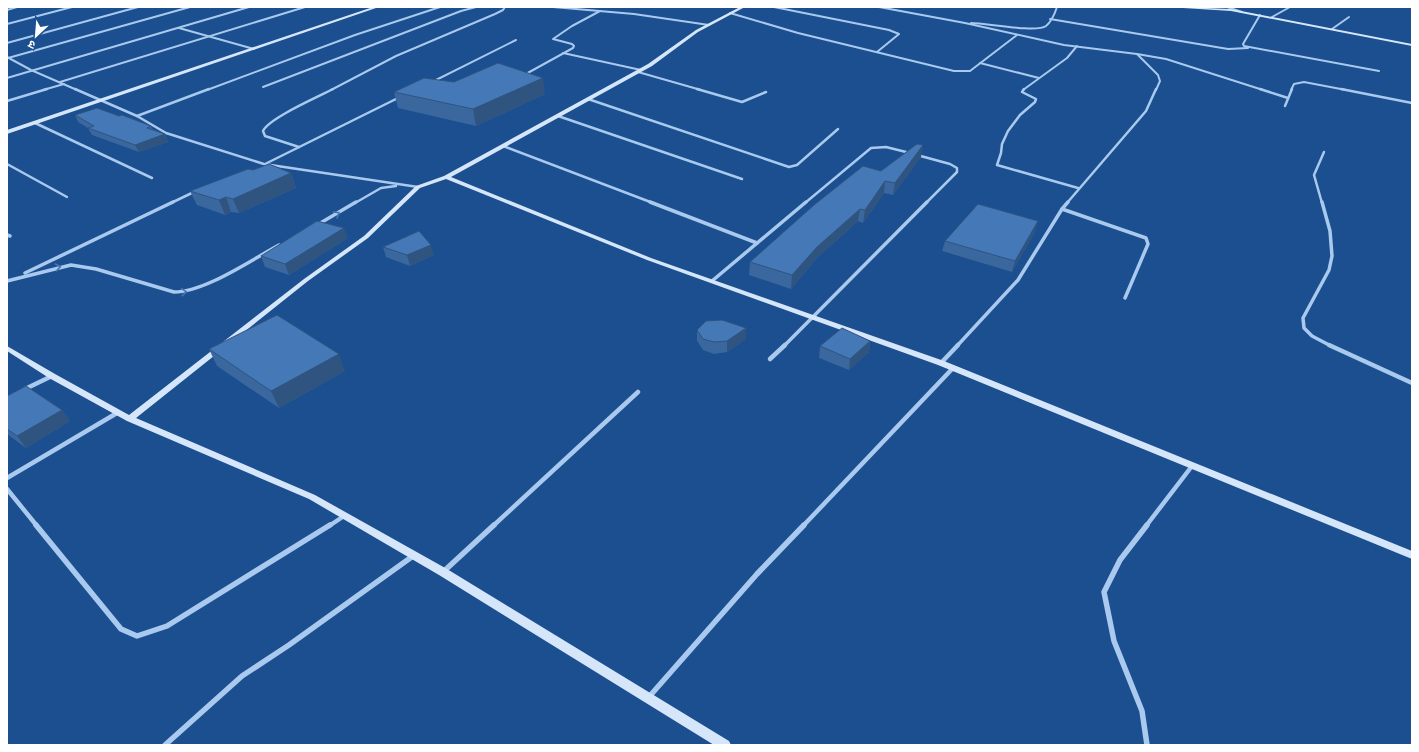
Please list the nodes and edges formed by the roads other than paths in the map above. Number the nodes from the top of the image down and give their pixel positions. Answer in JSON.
{"nodes":[{"id":1,"x":18,"y":7,"type":"edge"},
{"id":2,"x":72,"y":7,"type":"edge"},
{"id":3,"x":138,"y":7,"type":"edge"},
{"id":4,"x":190,"y":7,"type":"edge"},
{"id":5,"x":248,"y":7,"type":"edge"},
{"id":6,"x":305,"y":7,"type":"edge"},
{"id":7,"x":377,"y":7,"type":"edge"},
{"id":8,"x":440,"y":7,"type":"edge"},
{"id":9,"x":476,"y":7,"type":"edge"},
{"id":10,"x":505,"y":7,"type":"edge"},
{"id":11,"x":553,"y":7,"type":"edge"},
{"id":12,"x":743,"y":7,"type":"edge"},
{"id":13,"x":774,"y":7,"type":"edge"},
{"id":14,"x":879,"y":7,"type":"edge"},
{"id":15,"x":1056,"y":7,"type":"edge"},
{"id":16,"x":1183,"y":7,"type":"edge"},
{"id":17,"x":1227,"y":7,"type":"edge"},
{"id":18,"x":1290,"y":7,"type":"edge"},
{"id":19,"x":7,"y":10,"type":"edge"},
{"id":20,"x":600,"y":11,"type":"junction"},
{"id":21,"x":1242,"y":12,"type":"junction"},
{"id":22,"x":730,"y":13,"type":"junction"},
{"id":23,"x":1260,"y":15,"type":"junction"},
{"id":24,"x":1272,"y":17,"type":"junction"},
{"id":25,"x":1349,"y":17,"type":"dead end"},
{"id":26,"x":1050,"y":19,"type":"junction"},
{"id":27,"x":965,"y":23,"type":"junction"},
{"id":28,"x":7,"y":24,"type":"edge"},
{"id":29,"x":709,"y":25,"type":"junction"},
{"id":30,"x":179,"y":28,"type":"junction"},
{"id":31,"x":1332,"y":29,"type":"junction"},
{"id":32,"x":1017,"y":35,"type":"junction"},
{"id":33,"x":209,"y":36,"type":"junction"},
{"id":34,"x":516,"y":40,"type":"dead end"},
{"id":35,"x":7,"y":43,"type":"edge"},
{"id":36,"x":1412,"y":45,"type":"edge"},
{"id":37,"x":1077,"y":46,"type":"junction"},
{"id":38,"x":1248,"y":48,"type":"junction"},
{"id":39,"x":254,"y":49,"type":"junction"},
{"id":40,"x":877,"y":52,"type":"junction"},
{"id":41,"x":563,"y":53,"type":"junction"},
{"id":42,"x":1137,"y":54,"type":"junction"},
{"id":43,"x":8,"y":58,"type":"edge"},
{"id":44,"x":980,"y":64,"type":"junction"},
{"id":45,"x":31,"y":70,"type":"junction"},
{"id":46,"x":639,"y":71,"type":"junction"},
{"id":47,"x":1379,"y":71,"type":"dead end"},
{"id":48,"x":7,"y":78,"type":"edge"},
{"id":49,"x":518,"y":78,"type":"edge"},
{"id":50,"x":1039,"y":78,"type":"junction"},
{"id":51,"x":60,"y":82,"type":"junction"},
{"id":52,"x":431,"y":82,"type":"edge"},
{"id":53,"x":64,"y":84,"type":"junction"},
{"id":54,"x":263,"y":87,"type":"dead end"},
{"id":55,"x":766,"y":92,"type":"dead end"},
{"id":56,"x":403,"y":96,"type":"edge"},
{"id":57,"x":1288,"y":98,"type":"junction"},
{"id":58,"x":588,"y":100,"type":"junction"},
{"id":59,"x":7,"y":101,"type":"edge"},
{"id":60,"x":102,"y":101,"type":"junction"},
{"id":61,"x":1412,"y":103,"type":"edge"},
{"id":62,"x":1285,"y":106,"type":"dead end"},
{"id":63,"x":137,"y":116,"type":"junction"},
{"id":64,"x":558,"y":116,"type":"junction"},
{"id":65,"x":35,"y":122,"type":"junction"},
{"id":66,"x":838,"y":129,"type":"dead end"},
{"id":67,"x":7,"y":132,"type":"edge"},
{"id":68,"x":503,"y":146,"type":"junction"},
{"id":69,"x":299,"y":147,"type":"junction"},
{"id":70,"x":1324,"y":152,"type":"dead end"},
{"id":71,"x":7,"y":164,"type":"edge"},
{"id":72,"x":264,"y":164,"type":"junction"},
{"id":73,"x":446,"y":177,"type":"junction"},
{"id":74,"x":152,"y":178,"type":"dead end"},
{"id":75,"x":742,"y":179,"type":"dead end"},
{"id":76,"x":402,"y":185,"type":"junction"},
{"id":77,"x":418,"y":187,"type":"junction"},
{"id":78,"x":1078,"y":188,"type":"junction"},
{"id":79,"x":198,"y":191,"type":"edge"},
{"id":80,"x":67,"y":197,"type":"dead end"},
{"id":81,"x":1062,"y":209,"type":"junction"},
{"id":82,"x":311,"y":228,"type":"edge"},
{"id":83,"x":284,"y":242,"type":"edge"},
{"id":84,"x":758,"y":243,"type":"junction"},
{"id":85,"x":16,"y":278,"type":"junction"},
{"id":86,"x":712,"y":281,"type":"junction"},
{"id":87,"x":7,"y":282,"type":"edge"},
{"id":88,"x":1124,"y":298,"type":"dead end"},
{"id":89,"x":814,"y":317,"type":"junction"},
{"id":90,"x":7,"y":348,"type":"edge"},
{"id":91,"x":770,"y":359,"type":"dead end"},
{"id":92,"x":941,"y":363,"type":"junction"},
{"id":93,"x":953,"y":368,"type":"junction"},
{"id":94,"x":52,"y":376,"type":"junction"},
{"id":95,"x":1412,"y":383,"type":"edge"},
{"id":96,"x":20,"y":391,"type":"edge"},
{"id":97,"x":638,"y":392,"type":"dead end"},
{"id":98,"x":117,"y":413,"type":"junction"},
{"id":99,"x":130,"y":419,"type":"junction"},
{"id":100,"x":1192,"y":466,"type":"junction"},
{"id":101,"x":7,"y":478,"type":"edge"},
{"id":102,"x":7,"y":489,"type":"edge"},
{"id":103,"x":344,"y":516,"type":"junction"},
{"id":104,"x":414,"y":555,"type":"junction"},
{"id":105,"x":1412,"y":555,"type":"edge"},
{"id":106,"x":443,"y":572,"type":"junction"},
{"id":107,"x":648,"y":698,"type":"junction"},
{"id":108,"x":165,"y":745,"type":"edge"},
{"id":109,"x":725,"y":745,"type":"edge"},
{"id":110,"x":1147,"y":745,"type":"edge"}],
"edges":[{"from":1,"to":19,"type":"street"},
{"from":2,"to":28,"type":"street"},
{"from":3,"to":35,"type":"street"},
{"from":4,"to":43,"type":"street"},
{"from":5,"to":30,"type":"street"},
{"from":6,"to":33,"type":"street"},
{"from":7,"to":39,"type":"street"},
{"from":8,"to":63,"type":"street"},
{"from":9,"to":54,"type":"street"},
{"from":10,"to":69,"type":"street"},
{"from":11,"to":20,"type":"street"},
{"from":12,"to":22,"type":"street"},
{"from":13,"to":40,"type":"street"},
{"from":14,"to":27,"type":"street"},
{"from":15,"to":26,"type":"street"},
{"from":16,"to":21,"type":"street"},
{"from":17,"to":21,"type":"street"},
{"from":18,"to":24,"type":"street"},
{"from":20,"to":29,"type":"street"},
{"from":20,"to":41,"type":"street"},
{"from":21,"to":23,"type":"street"},
{"from":22,"to":29,"type":"street"},
{"from":22,"to":40,"type":"street"},
{"from":23,"to":24,"type":"street"},
{"from":23,"to":38,"type":"street"},
{"from":24,"to":31,"type":"street"},
{"from":25,"to":31,"type":"street"},
{"from":26,"to":27,"type":"street"},
{"from":26,"to":38,"type":"street"},
{"from":27,"to":32,"type":"street"},
{"from":29,"to":46,"type":"street"},
{"from":30,"to":33,"type":"street"},
{"from":30,"to":45,"type":"street"},
{"from":31,"to":36,"type":"street"},
{"from":32,"to":37,"type":"street"},
{"from":32,"to":44,"type":"street"},
{"from":33,"to":39,"type":"street"},
{"from":33,"to":51,"type":"street"},
{"from":34,"to":52,"type":"street"},
{"from":37,"to":42,"type":"street"},
{"from":37,"to":50,"type":"street"},
{"from":38,"to":47,"type":"street"},
{"from":39,"to":60,"type":"street"},
{"from":40,"to":44,"type":"street"},
{"from":41,"to":46,"type":"street"},
{"from":41,"to":49,"type":"street"},
{"from":42,"to":57,"type":"street"},
{"from":42,"to":78,"type":"street"},
{"from":43,"to":45,"type":"street"},
{"from":44,"to":50,"type":"street"},
{"from":45,"to":48,"type":"street"},
{"from":45,"to":51,"type":"street"},
{"from":46,"to":55,"type":"street"},
{"from":46,"to":58,"type":"street"},
{"from":50,"to":78,"type":"street"},
{"from":51,"to":53,"type":"street"},
{"from":53,"to":59,"type":"street"},
{"from":53,"to":60,"type":"street"},
{"from":56,"to":69,"type":"street"},
{"from":57,"to":61,"type":"street"},
{"from":57,"to":62,"type":"street"},
{"from":58,"to":64,"type":"street"},
{"from":58,"to":66,"type":"street"},
{"from":60,"to":63,"type":"street"},
{"from":60,"to":65,"type":"street"},
{"from":63,"to":72,"type":"street"},
{"from":64,"to":68,"type":"street"},
{"from":64,"to":75,"type":"street"},
{"from":65,"to":67,"type":"street"},
{"from":65,"to":74,"type":"street"},
{"from":68,"to":73,"type":"street"},
{"from":68,"to":84,"type":"street"},
{"from":69,"to":72,"type":"street"},
{"from":70,"to":95,"type":"street"},
{"from":71,"to":80,"type":"street"},
{"from":72,"to":76,"type":"street"},
{"from":73,"to":77,"type":"street"},
{"from":73,"to":86,"type":"street"},
{"from":76,"to":77,"type":"street"},
{"from":82,"to":76,"type":"street","one_way":true},
{"from":77,"to":99,"type":"street"},
{"from":78,"to":81,"type":"street"},
{"from":79,"to":85,"type":"street"},
{"from":81,"to":88,"type":"street"},
{"from":81,"to":92,"type":"street"},
{"from":85,"to":83,"type":"street","one_way":true},
{"from":84,"to":86,"type":"street"},
{"from":84,"to":89,"type":"street"},
{"from":85,"to":87,"type":"street"},
{"from":86,"to":89,"type":"street"},
{"from":89,"to":91,"type":"street"},
{"from":89,"to":92,"type":"street"},
{"from":90,"to":94,"type":"street"},
{"from":92,"to":93,"type":"street"},
{"from":93,"to":100,"type":"street"},
{"from":93,"to":107,"type":"street"},
{"from":94,"to":96,"type":"street"},
{"from":94,"to":98,"type":"street"},
{"from":97,"to":106,"type":"street"},
{"from":98,"to":99,"type":"street"},
{"from":98,"to":101,"type":"street"},
{"from":99,"to":103,"type":"street"},
{"from":100,"to":105,"type":"street"},
{"from":100,"to":110,"type":"street"},
{"from":102,"to":103,"type":"street"},
{"from":103,"to":104,"type":"street"},
{"from":104,"to":106,"type":"street"},
{"from":104,"to":108,"type":"street"},
{"from":106,"to":107,"type":"street"},
{"from":107,"to":109,"type":"street"}]}
